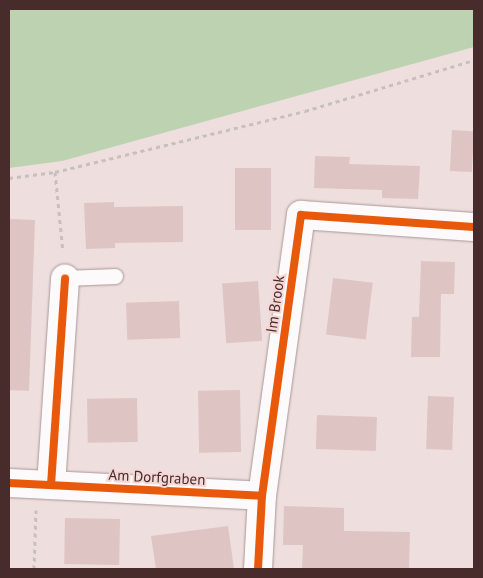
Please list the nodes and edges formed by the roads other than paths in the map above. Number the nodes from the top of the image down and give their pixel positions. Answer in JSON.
{"nodes":[{"id":1,"x":474,"y":227,"type":"edge"},
{"id":2,"x":115,"y":276,"type":"dead end"},
{"id":3,"x":65,"y":278,"type":"joint"},
{"id":4,"x":9,"y":483,"type":"edge"},
{"id":5,"x":43,"y":485,"type":"junction"},
{"id":6,"x":262,"y":496,"type":"junction"},
{"id":7,"x":258,"y":569,"type":"edge"}],
"edges":[{"from":1,"to":6,"type":"street","name":"Im Brook"},
{"from":2,"to":3,"type":"lane"},
{"from":3,"to":5,"type":"street"},
{"from":4,"to":5,"type":"street","name":"Am Dorfgraben"},
{"from":5,"to":6,"type":"street","name":"Am Dorfgraben"},
{"from":6,"to":7,"type":"street","name":"Im Brook"}]}
